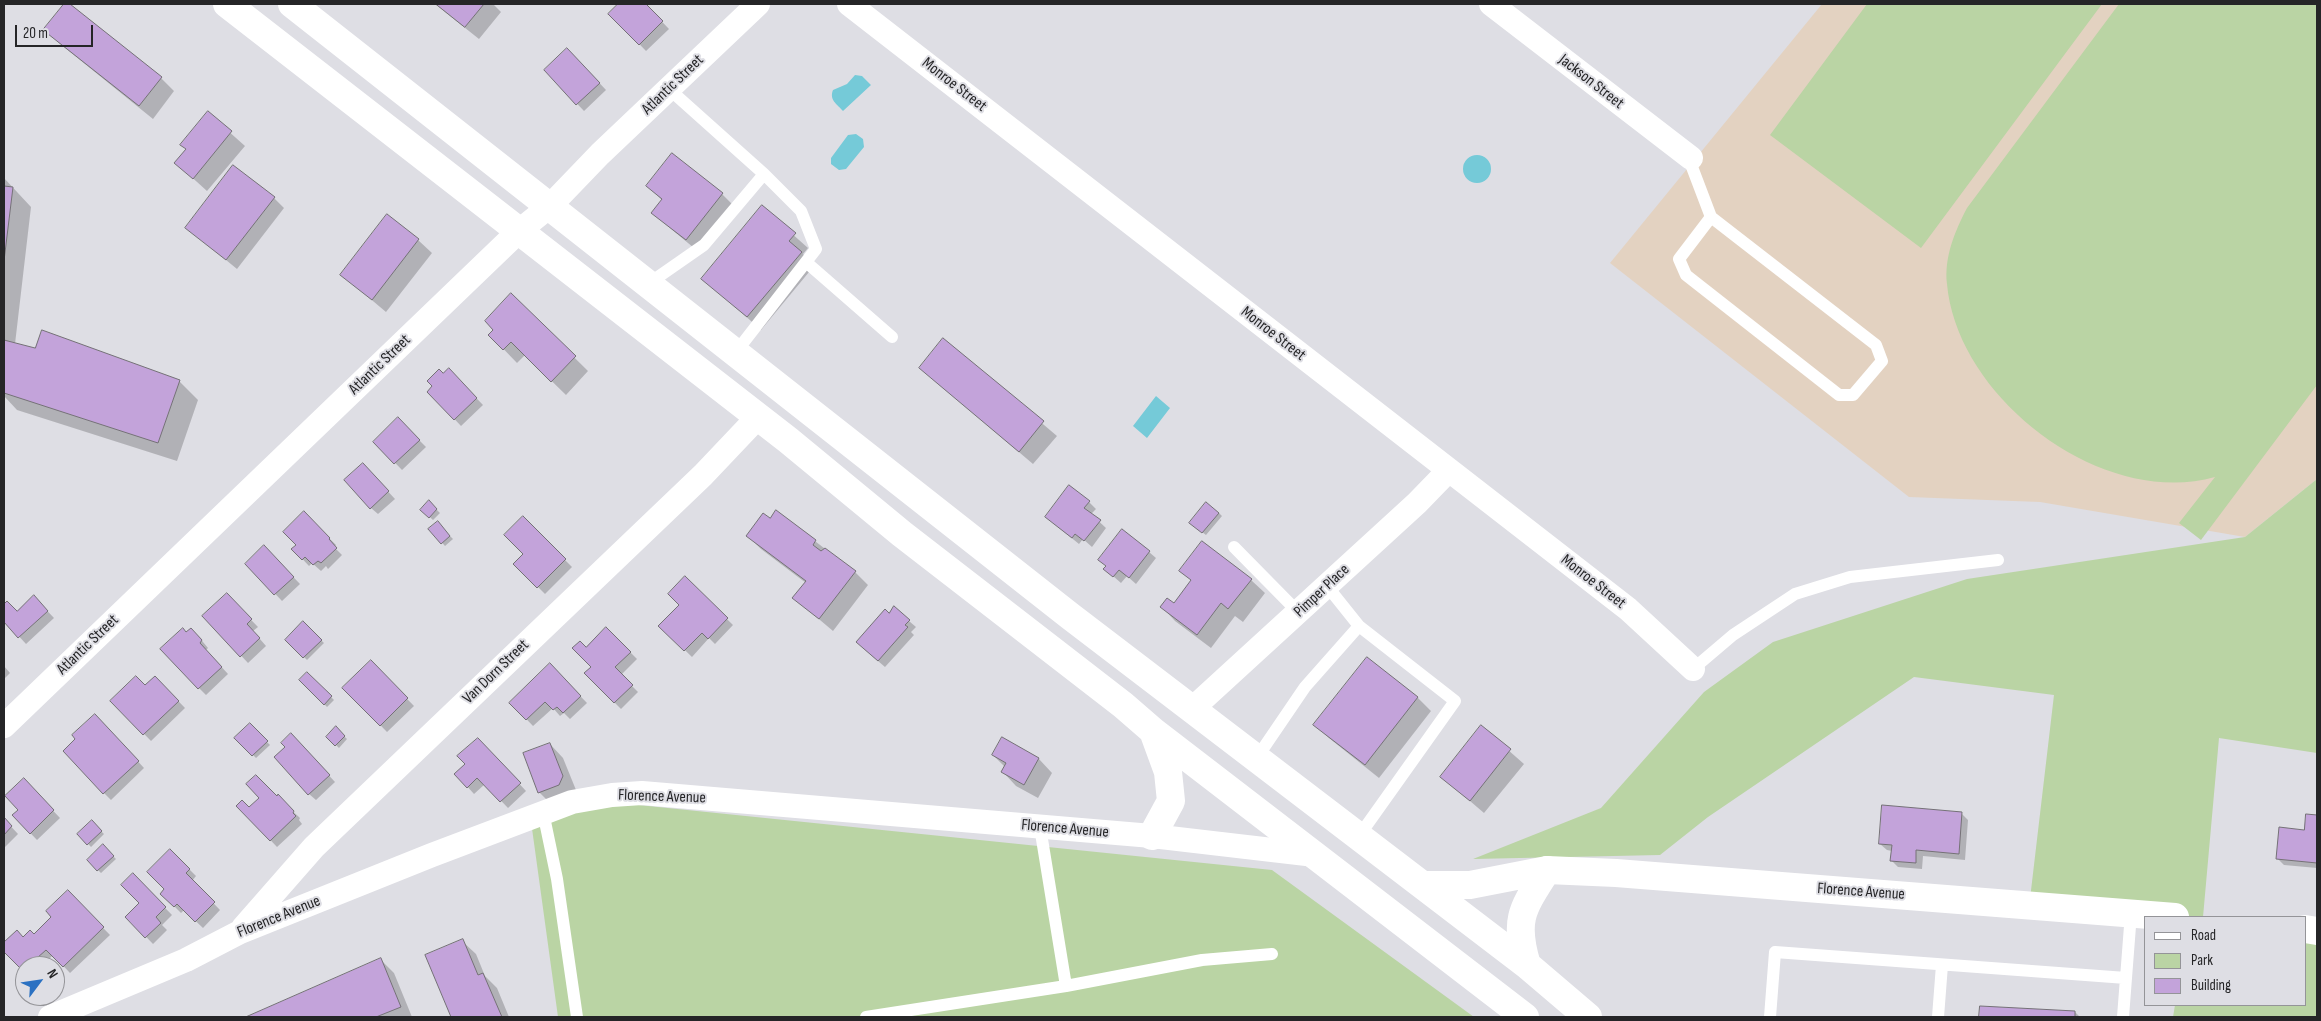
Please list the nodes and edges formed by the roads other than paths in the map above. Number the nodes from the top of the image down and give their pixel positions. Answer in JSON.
{"nodes":[{"id":1,"x":227,"y":4,"type":"edge"},
{"id":2,"x":292,"y":4,"type":"edge"},
{"id":3,"x":758,"y":4,"type":"edge"},
{"id":4,"x":849,"y":4,"type":"edge"},
{"id":5,"x":1491,"y":4,"type":"edge"},
{"id":6,"x":669,"y":89,"type":"junction"},
{"id":7,"x":1692,"y":158,"type":"joint"},
{"id":8,"x":764,"y":174,"type":"junction"},
{"id":9,"x":550,"y":206,"type":"junction"},
{"id":10,"x":1711,"y":216,"type":"junction"},
{"id":11,"x":519,"y":231,"type":"junction"},
{"id":12,"x":806,"y":262,"type":"junction"},
{"id":13,"x":648,"y":284,"type":"junction"},
{"id":14,"x":892,"y":337,"type":"dead end"},
{"id":15,"x":736,"y":352,"type":"junction"},
{"id":16,"x":758,"y":416,"type":"junction"},
{"id":17,"x":1449,"y":470,"type":"junction"},
{"id":18,"x":1234,"y":547,"type":"dead end"},
{"id":19,"x":1998,"y":560,"type":"dead end"},
{"id":20,"x":1327,"y":586,"type":"junction"},
{"id":21,"x":1298,"y":612,"type":"junction"},
{"id":22,"x":1359,"y":626,"type":"junction"},
{"id":23,"x":1693,"y":669,"type":"joint"},
{"id":24,"x":1192,"y":709,"type":"junction"},
{"id":25,"x":4,"y":726,"type":"edge"},
{"id":26,"x":1153,"y":731,"type":"junction"},
{"id":27,"x":1256,"y":759,"type":"junction"},
{"id":28,"x":543,"y":812,"type":"junction"},
{"id":29,"x":1040,"y":827,"type":"junction"},
{"id":30,"x":1152,"y":836,"type":"junction"},
{"id":31,"x":1359,"y":836,"type":"junction"},
{"id":32,"x":1315,"y":855,"type":"junction"},
{"id":33,"x":1547,"y":870,"type":"junction"},
{"id":34,"x":1424,"y":885,"type":"junction"},
{"id":35,"x":2132,"y":913,"type":"junction"},
{"id":36,"x":2164,"y":916,"type":"edge"},
{"id":37,"x":240,"y":932,"type":"junction"},
{"id":38,"x":1272,"y":954,"type":"dead end"},
{"id":39,"x":1527,"y":965,"type":"junction"},
{"id":40,"x":1942,"y":965,"type":"junction"},
{"id":41,"x":2126,"y":978,"type":"junction"},
{"id":42,"x":1066,"y":986,"type":"junction"},
{"id":43,"x":50,"y":1017,"type":"edge"},
{"id":44,"x":577,"y":1017,"type":"edge"},
{"id":45,"x":866,"y":1017,"type":"edge"},
{"id":46,"x":1525,"y":1017,"type":"edge"},
{"id":47,"x":1588,"y":1017,"type":"edge"},
{"id":48,"x":1770,"y":1017,"type":"edge"},
{"id":49,"x":1938,"y":1017,"type":"edge"},
{"id":50,"x":2123,"y":1017,"type":"edge"}],
"edges":[{"from":1,"to":11,"type":"main road"},
{"from":2,"to":9,"type":"main road"},
{"from":3,"to":6,"type":"street","name":"Atlantic Street"},
{"from":4,"to":17,"type":"street","name":"Monroe Street"},
{"from":5,"to":7,"type":"street","name":"Jackson Street"},
{"from":6,"to":8,"type":"lane"},
{"from":6,"to":9,"type":"street","name":"Atlantic Street"},
{"from":7,"to":10,"type":"lane"},
{"from":8,"to":12,"type":"lane"},
{"from":8,"to":13,"type":"lane"},
{"from":9,"to":11,"type":"street","name":"Atlantic Street"},
{"from":9,"to":13,"type":"main road"},
{"from":10,"to":10,"type":"lane"},
{"from":11,"to":16,"type":"main road"},
{"from":11,"to":25,"type":"street","name":"Atlantic Street"},
{"from":12,"to":14,"type":"lane"},
{"from":12,"to":15,"type":"lane"},
{"from":13,"to":15,"type":"main road"},
{"from":15,"to":24,"type":"main road"},
{"from":16,"to":26,"type":"main road"},
{"from":16,"to":37,"type":"street","name":"Van Dorn Street"},
{"from":17,"to":20,"type":"street","name":"Pimper Place"},
{"from":17,"to":23,"type":"street","name":"Monroe Street"},
{"from":18,"to":21,"type":"lane"},
{"from":19,"to":23,"type":"lane"},
{"from":20,"to":21,"type":"street","name":"Pimper Place"},
{"from":20,"to":22,"type":"lane"},
{"from":21,"to":24,"type":"street","name":"Pimper Place"},
{"from":22,"to":27,"type":"lane"},
{"from":22,"to":31,"type":"lane"},
{"from":24,"to":27,"type":"main road"},
{"from":26,"to":30,"type":"main road"},
{"from":26,"to":32,"type":"main road"},
{"from":27,"to":31,"type":"main road"},
{"from":28,"to":29,"type":"street","name":"Florence Avenue"},
{"from":28,"to":37,"type":"street","name":"Florence Avenue"},
{"from":28,"to":44,"type":"lane"},
{"from":29,"to":30,"type":"street","name":"Florence Avenue"},
{"from":29,"to":42,"type":"lane"},
{"from":30,"to":32,"type":"street","name":"Florence Avenue"},
{"from":31,"to":34,"type":"main road"},
{"from":32,"to":46,"type":"main road"},
{"from":33,"to":34,"type":"main road","name":"Florence Avenue"},
{"from":33,"to":35,"type":"main road","name":"Florence Avenue"},
{"from":33,"to":39,"type":"main road"},
{"from":34,"to":39,"type":"main road"},
{"from":35,"to":36,"type":"main road","name":"Florence Avenue"},
{"from":35,"to":41,"type":"lane"},
{"from":37,"to":43,"type":"street","name":"Florence Avenue"},
{"from":38,"to":42,"type":"lane"},
{"from":39,"to":47,"type":"main road"},
{"from":40,"to":41,"type":"lane"},
{"from":40,"to":48,"type":"lane"},
{"from":40,"to":49,"type":"lane"},
{"from":41,"to":50,"type":"lane"},
{"from":42,"to":45,"type":"lane"}]}
